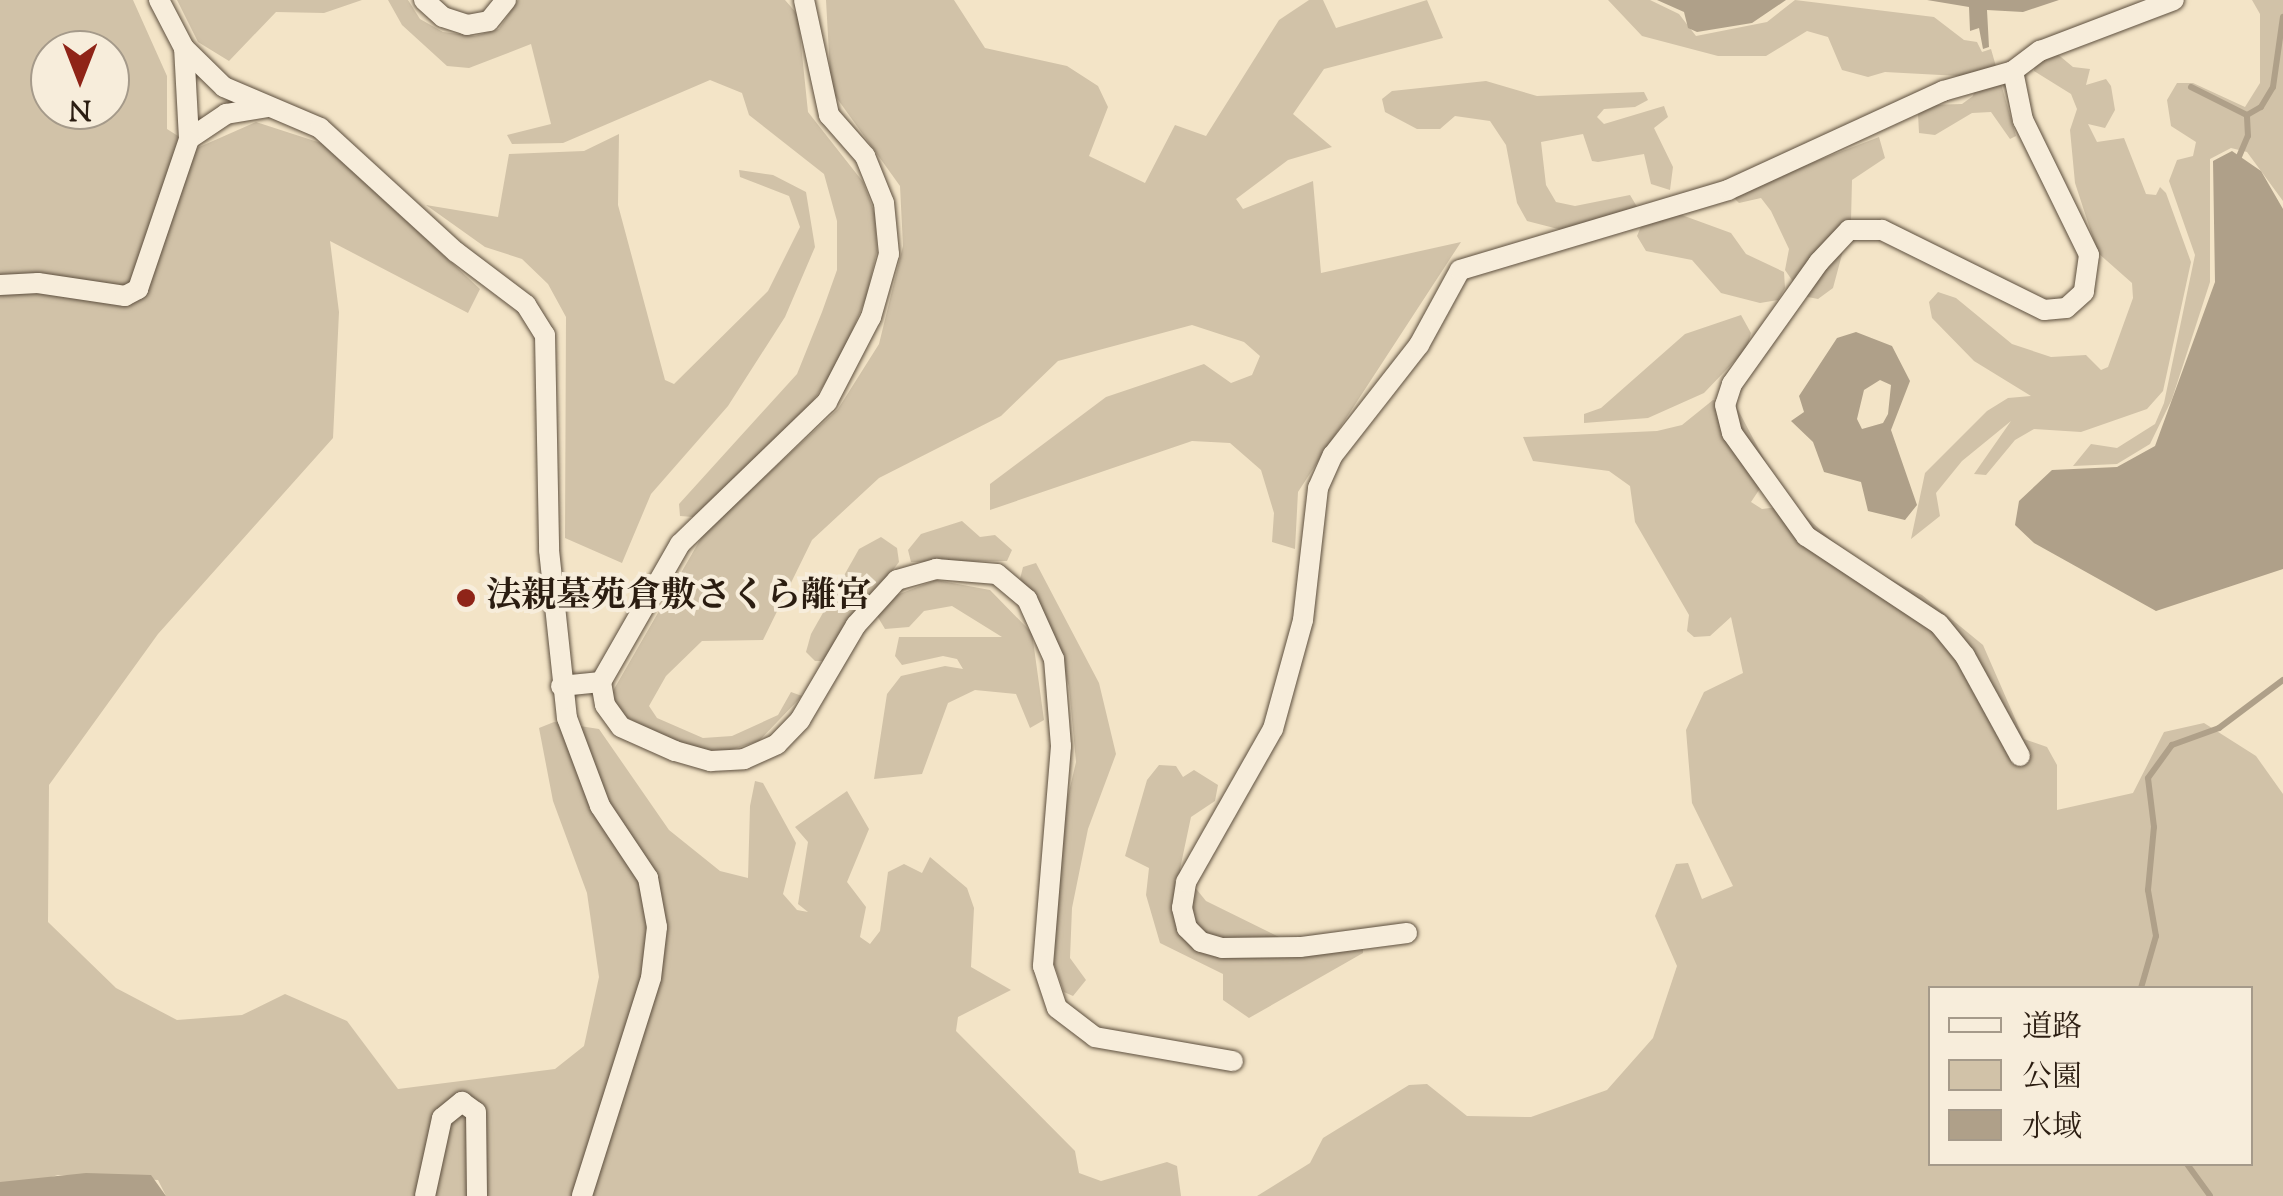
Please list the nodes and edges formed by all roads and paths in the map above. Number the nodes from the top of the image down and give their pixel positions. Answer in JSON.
{"nodes":[{"id":1,"x":159,"y":0,"type":"edge"},
{"id":2,"x":424,"y":0,"type":"edge"},
{"id":3,"x":506,"y":0,"type":"edge"},
{"id":4,"x":804,"y":0,"type":"edge"},
{"id":5,"x":2174,"y":0,"type":"edge"},
{"id":6,"x":184,"y":48,"type":"junction"},
{"id":7,"x":2013,"y":71,"type":"junction"},
{"id":8,"x":270,"y":107,"type":"junction"},
{"id":9,"x":189,"y":139,"type":"junction"},
{"id":10,"x":0,"y":285,"type":"edge"},
{"id":11,"x":601,"y":682,"type":"junction"},
{"id":12,"x":561,"y":686,"type":"junction"},
{"id":13,"x":2020,"y":756,"type":"dead end"},
{"id":14,"x":1407,"y":933,"type":"dead end"},
{"id":15,"x":1233,"y":1061,"type":"dead end"},
{"id":16,"x":426,"y":1196,"type":"edge"},
{"id":17,"x":477,"y":1196,"type":"edge"},
{"id":18,"x":582,"y":1196,"type":"edge"}],
"edges":[{"from":1,"to":6,"type":"street"},
{"from":2,"to":3,"type":"street"},
{"from":4,"to":11,"type":"street"},
{"from":5,"to":7,"type":"street"},
{"from":6,"to":8,"type":"street"},
{"from":6,"to":9,"type":"street"},
{"from":7,"to":13,"type":"street"},
{"from":7,"to":14,"type":"street"},
{"from":8,"to":9,"type":"street"},
{"from":8,"to":12,"type":"street"},
{"from":9,"to":10,"type":"street"},
{"from":11,"to":12,"type":"street"},
{"from":11,"to":15,"type":"street"},
{"from":12,"to":18,"type":"street"},
{"from":16,"to":17,"type":"street"}]}
